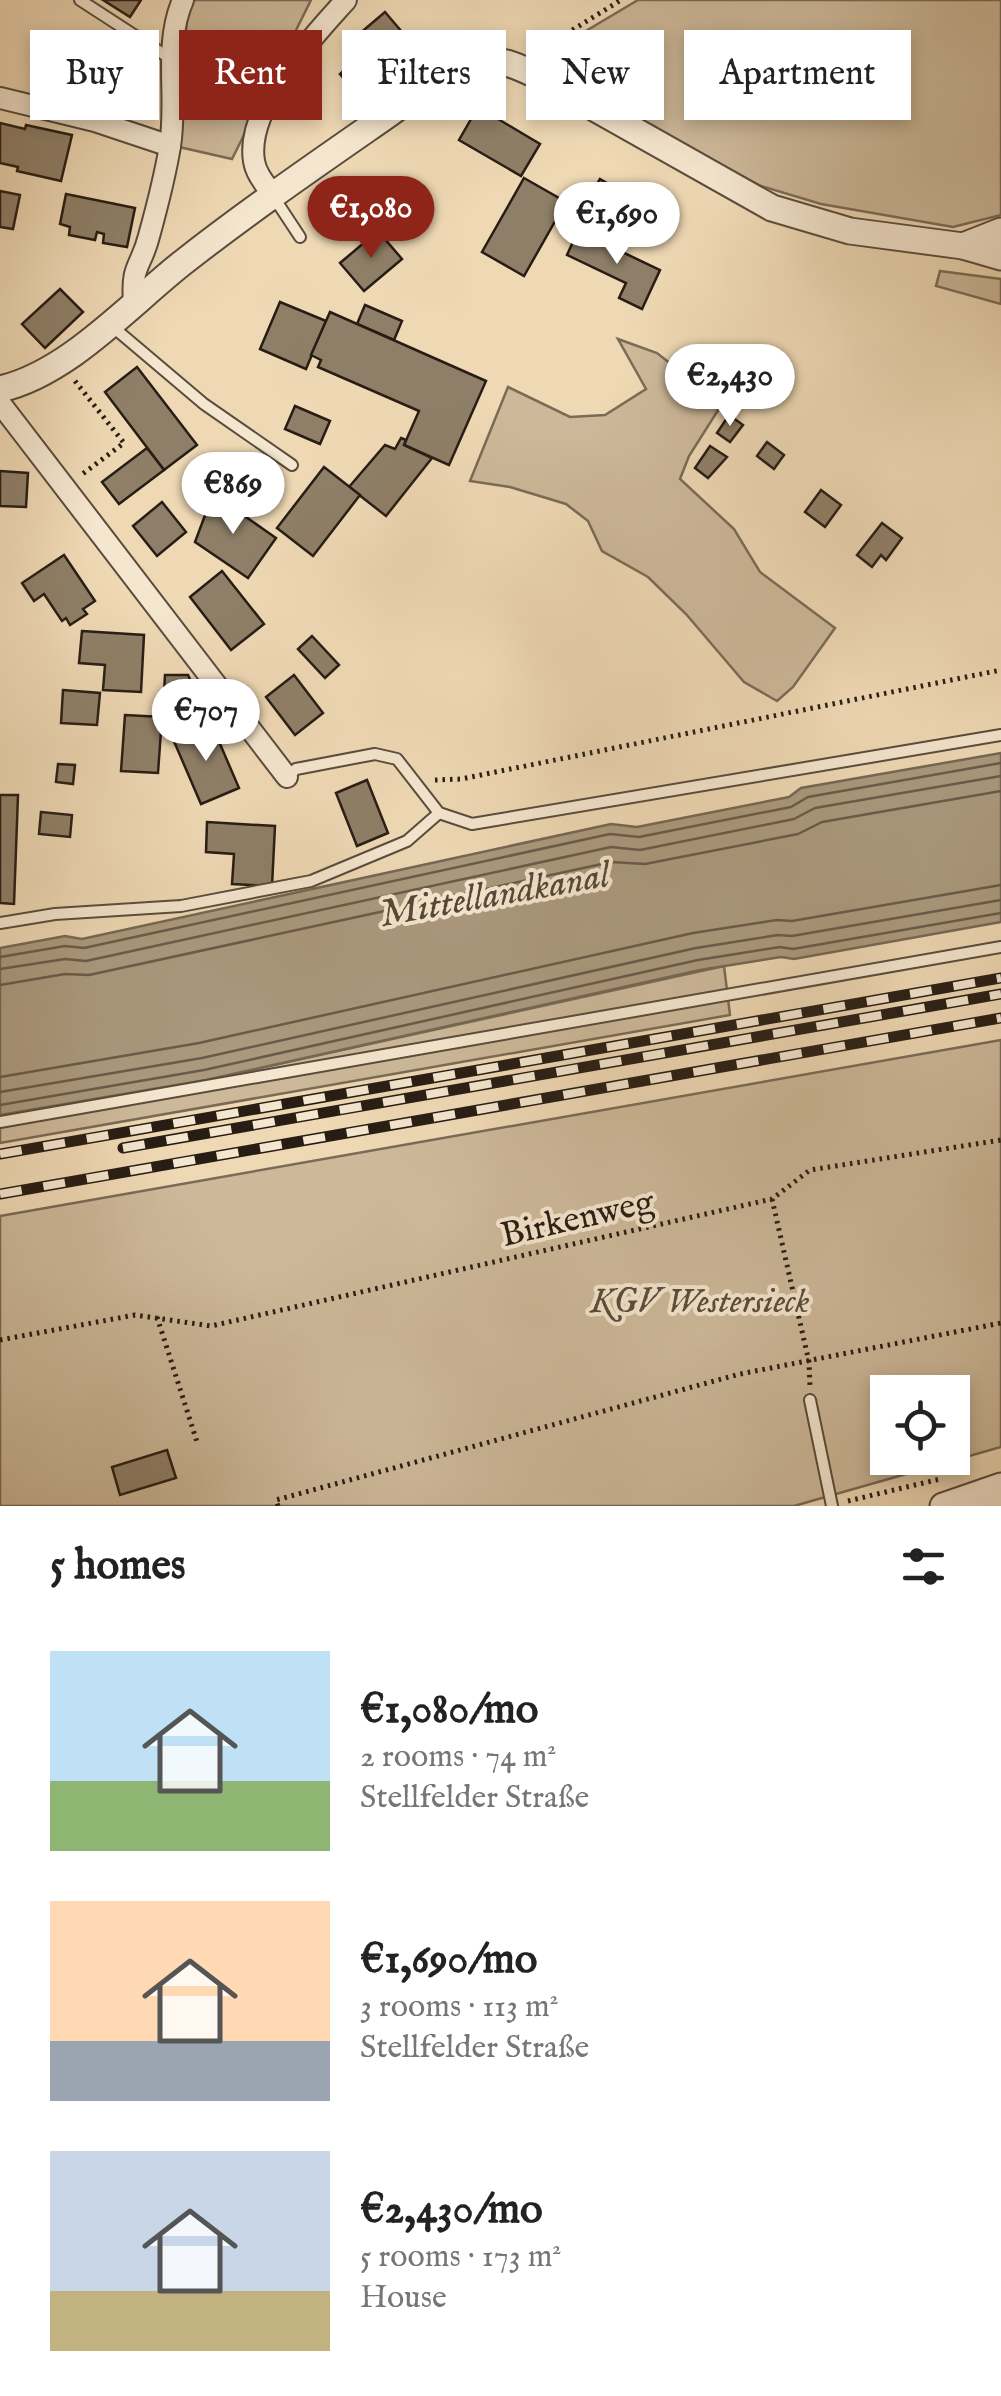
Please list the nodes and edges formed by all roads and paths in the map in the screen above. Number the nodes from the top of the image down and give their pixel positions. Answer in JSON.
{"nodes":[{"id":1,"x":80,"y":0,"type":"edge"},
{"id":2,"x":344,"y":0,"type":"edge"},
{"id":3,"x":620,"y":0,"type":"edge"},
{"id":4,"x":181,"y":1,"type":"edge"},
{"id":5,"x":572,"y":30,"type":"edge"},
{"id":6,"x":172,"y":60,"type":"junction"},
{"id":7,"x":526,"y":72,"type":"edge"},
{"id":8,"x":0,"y":98,"type":"edge"},
{"id":9,"x":615,"y":120,"type":"edge"},
{"id":10,"x":170,"y":146,"type":"junction"},
{"id":11,"x":272,"y":195,"type":"junction"},
{"id":12,"x":1001,"y":231,"type":"edge"},
{"id":13,"x":300,"y":237,"type":"dead end"},
{"id":14,"x":964,"y":246,"type":"junction"},
{"id":15,"x":1001,"y":257,"type":"edge"},
{"id":16,"x":134,"y":302,"type":"junction"},
{"id":17,"x":109,"y":322,"type":"junction"},
{"id":18,"x":60,"y":362,"type":"junction"},
{"id":19,"x":0,"y":390,"type":"edge"},
{"id":20,"x":0,"y":404,"type":"edge"},
{"id":21,"x":292,"y":465,"type":"dead end"},
{"id":22,"x":65,"y":488,"type":"junction"},
{"id":23,"x":1001,"y":670,"type":"edge"},
{"id":24,"x":1001,"y":735,"type":"edge"},
{"id":25,"x":287,"y":777,"type":"joint"},
{"id":26,"x":416,"y":781,"type":"junction"},
{"id":27,"x":439,"y":813,"type":"junction"},
{"id":28,"x":0,"y":922,"type":"edge"},
{"id":29,"x":1001,"y":947,"type":"edge"},
{"id":30,"x":0,"y":1122,"type":"edge"},
{"id":31,"x":1001,"y":1140,"type":"edge"},
{"id":32,"x":772,"y":1198,"type":"junction"},
{"id":33,"x":157,"y":1317,"type":"junction"},
{"id":34,"x":1001,"y":1323,"type":"edge"},
{"id":35,"x":0,"y":1340,"type":"edge"},
{"id":36,"x":809,"y":1362,"type":"junction"},
{"id":37,"x":810,"y":1400,"type":"joint"},
{"id":38,"x":198,"y":1445,"type":"dead end"},
{"id":39,"x":943,"y":1478,"type":"dead end"},
{"id":40,"x":1001,"y":1486,"type":"edge"},
{"id":41,"x":866,"y":1496,"type":"junction"},
{"id":42,"x":278,"y":1506,"type":"edge"},
{"id":43,"x":832,"y":1506,"type":"edge"},
{"id":44,"x":868,"y":1506,"type":"edge"},
{"id":45,"x":944,"y":1506,"type":"edge"}],
"edges":[{"from":1,"to":6,"type":"lane"},
{"from":2,"to":11,"type":"street"},
{"from":3,"to":5,"type":"path"},
{"from":4,"to":6,"type":"street"},
{"from":6,"to":10,"type":"street"},
{"from":7,"to":11,"type":"street"},
{"from":8,"to":10,"type":"street"},
{"from":9,"to":14,"type":"street"},
{"from":10,"to":16,"type":"street"},
{"from":11,"to":13,"type":"lane"},
{"from":11,"to":16,"type":"street"},
{"from":12,"to":14,"type":"street"},
{"from":14,"to":15,"type":"street"},
{"from":16,"to":17,"type":"street"},
{"from":17,"to":18,"type":"street"},
{"from":17,"to":21,"type":"lane"},
{"from":18,"to":19,"type":"street"},
{"from":18,"to":22,"type":"path"},
{"from":20,"to":22,"type":"street"},
{"from":22,"to":25,"type":"street"},
{"from":23,"to":26,"type":"path"},
{"from":24,"to":27,"type":"lane"},
{"from":25,"to":26,"type":"lane"},
{"from":26,"to":27,"type":"lane"},
{"from":27,"to":28,"type":"lane"},
{"from":29,"to":30,"type":"lane"},
{"from":31,"to":32,"type":"path","name":"Birkenweg"},
{"from":32,"to":33,"type":"path","name":"Birkenweg"},
{"from":32,"to":36,"type":"path"},
{"from":33,"to":35,"type":"path","name":"Birkenweg"},
{"from":33,"to":38,"type":"path"},
{"from":34,"to":36,"type":"path"},
{"from":36,"to":37,"type":"path"},
{"from":36,"to":42,"type":"path"},
{"from":37,"to":43,"type":"lane"},
{"from":39,"to":41,"type":"path"},
{"from":40,"to":45,"type":"street"},
{"from":41,"to":43,"type":"path"},
{"from":41,"to":44,"type":"path"}]}
